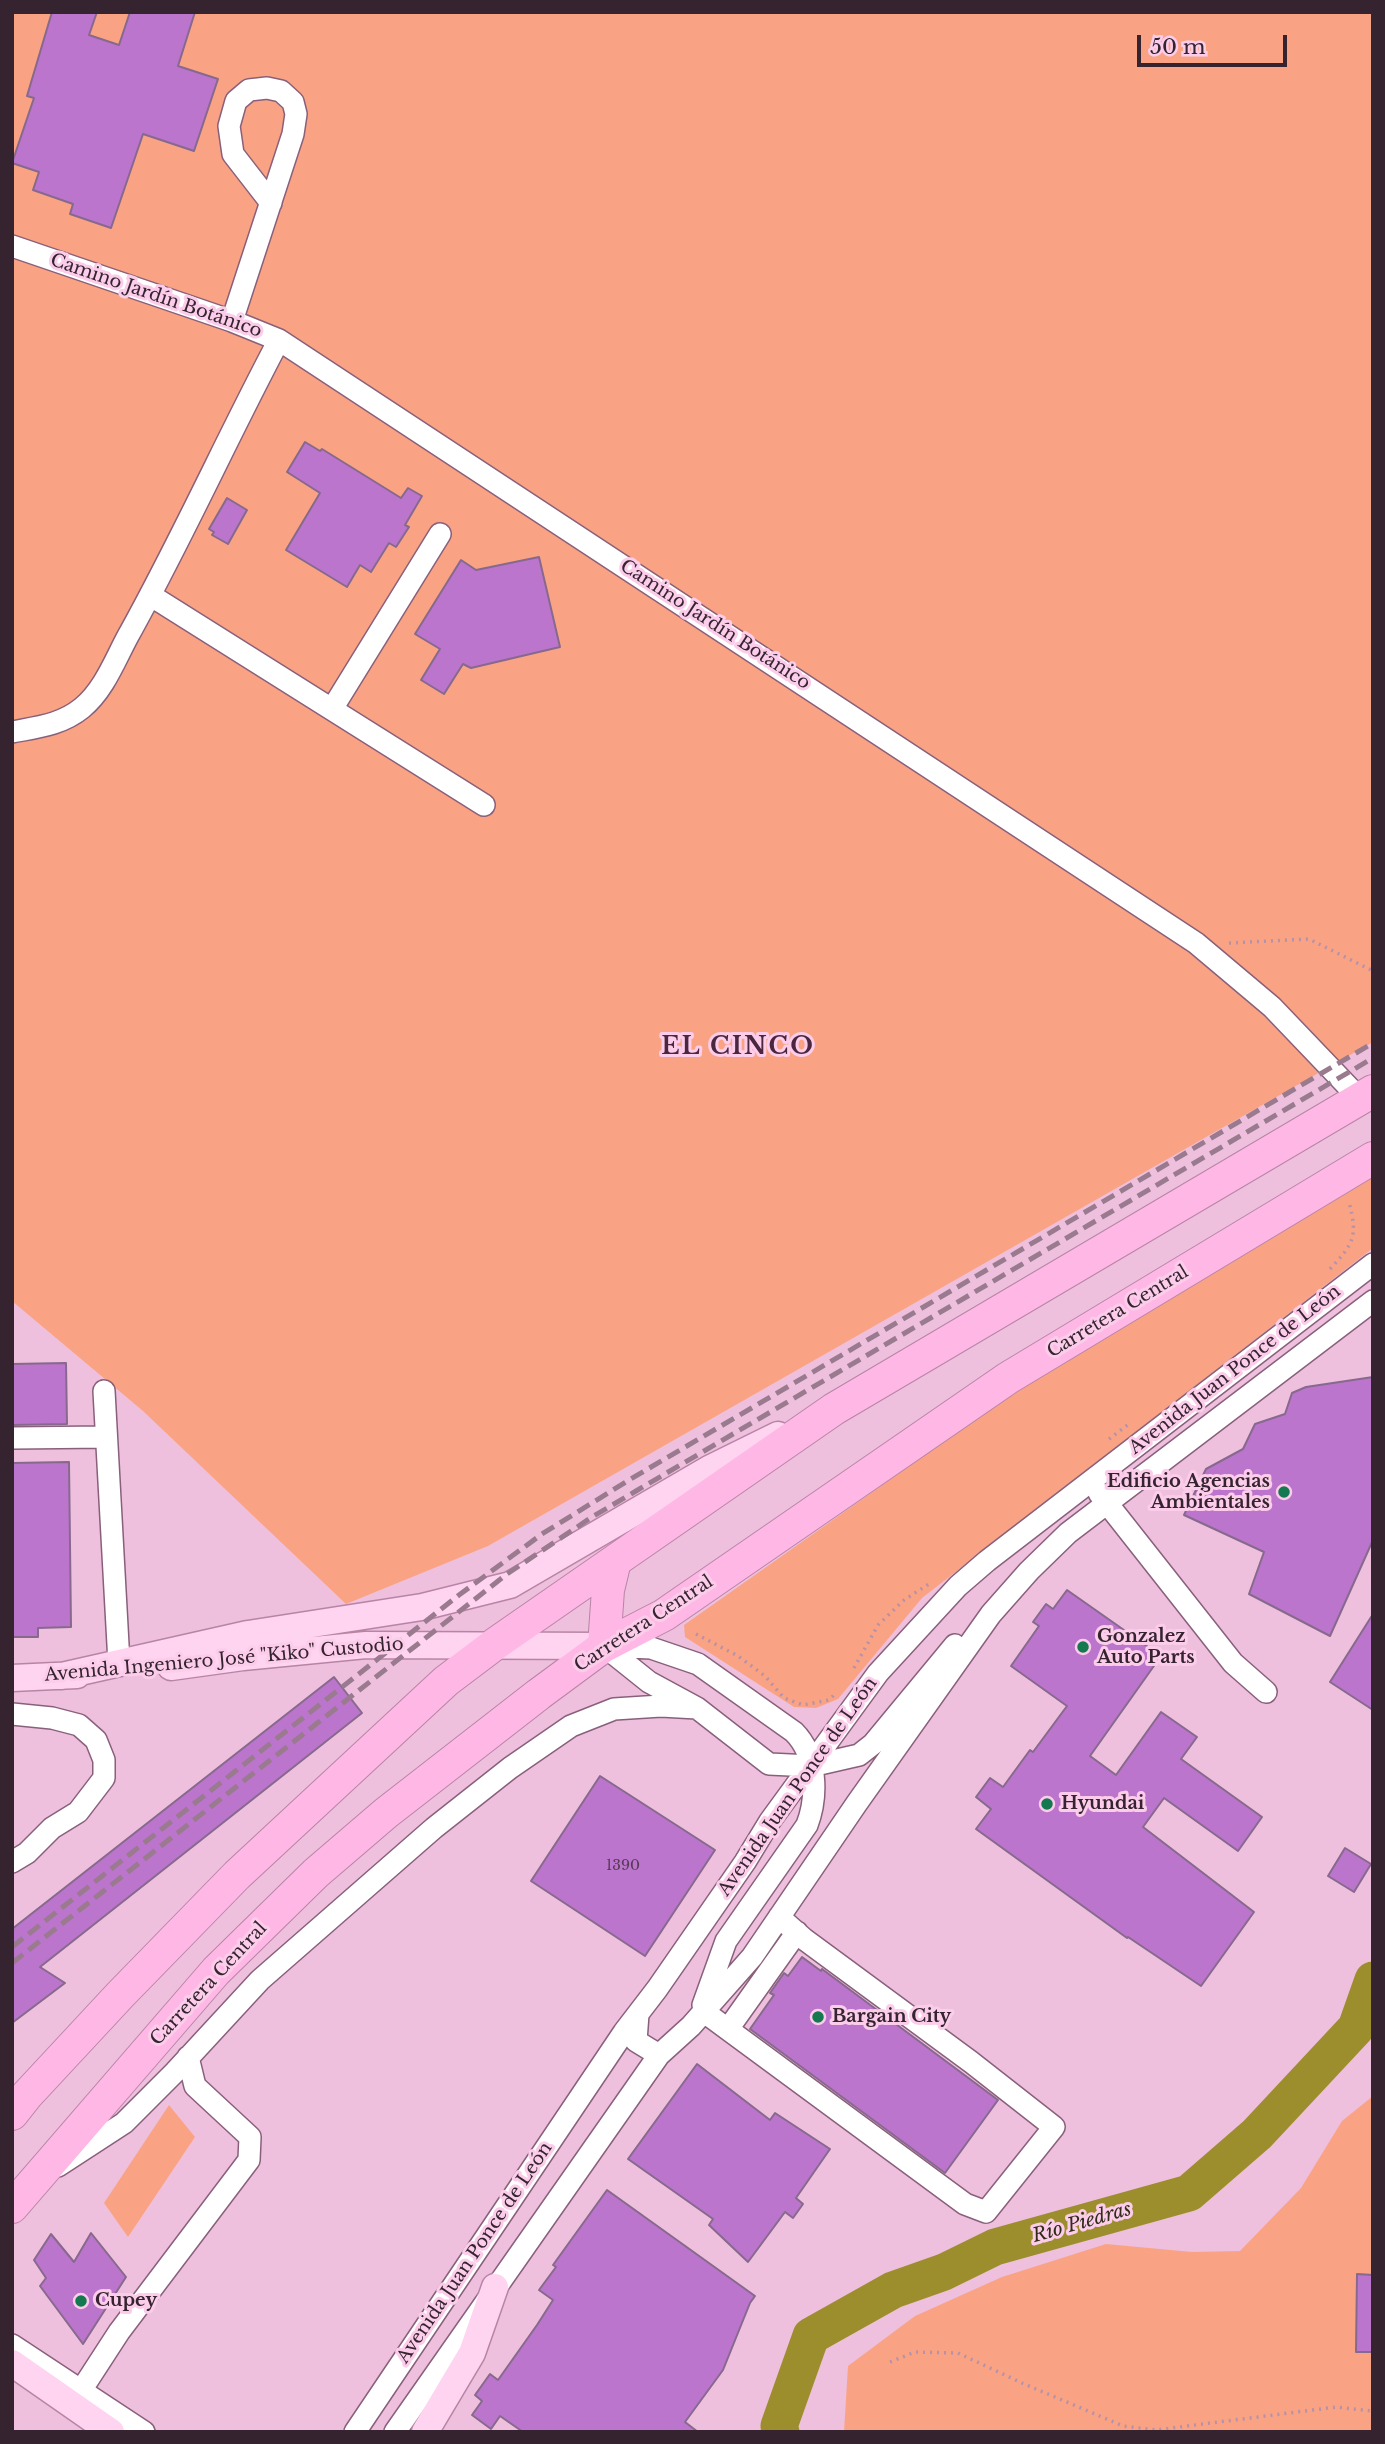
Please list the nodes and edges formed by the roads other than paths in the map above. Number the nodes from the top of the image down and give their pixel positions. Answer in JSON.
{"nodes":[{"id":1,"x":271,"y":203,"type":"junction"},
{"id":2,"x":12,"y":246,"type":"edge"},
{"id":3,"x":232,"y":321,"type":"junction"},
{"id":4,"x":279,"y":340,"type":"junction"},
{"id":5,"x":440,"y":534,"type":"dead end"},
{"id":6,"x":150,"y":594,"type":"junction"},
{"id":7,"x":332,"y":709,"type":"junction"},
{"id":8,"x":12,"y":732,"type":"edge"},
{"id":9,"x":484,"y":806,"type":"dead end"},
{"id":10,"x":1366,"y":1095,"type":"edge"},
{"id":11,"x":1373,"y":1158,"type":"edge"},
{"id":12,"x":1373,"y":1264,"type":"edge"},
{"id":13,"x":1373,"y":1301,"type":"edge"},
{"id":14,"x":104,"y":1391,"type":"dead end"},
{"id":15,"x":834,"y":1409,"type":"junction"},
{"id":16,"x":106,"y":1437,"type":"junction"},
{"id":17,"x":12,"y":1438,"type":"edge"},
{"id":18,"x":1091,"y":1484,"type":"junction"},
{"id":19,"x":1107,"y":1503,"type":"junction"},
{"id":20,"x":615,"y":1561,"type":"junction"},
{"id":21,"x":991,"y":1614,"type":"junction"},
{"id":22,"x":495,"y":1644,"type":"junction"},
{"id":23,"x":604,"y":1646,"type":"junction"},
{"id":24,"x":119,"y":1663,"type":"junction"},
{"id":25,"x":62,"y":1676,"type":"junction"},
{"id":26,"x":12,"y":1678,"type":"edge"},
{"id":27,"x":1266,"y":1692,"type":"dead end"},
{"id":28,"x":697,"y":1708,"type":"junction"},
{"id":29,"x":12,"y":1714,"type":"edge"},
{"id":30,"x":52,"y":1718,"type":"junction"},
{"id":31,"x":12,"y":1725,"type":"edge"},
{"id":32,"x":811,"y":1766,"type":"junction"},
{"id":33,"x":12,"y":1862,"type":"edge"},
{"id":34,"x":779,"y":1917,"type":"junction"},
{"id":35,"x":797,"y":1933,"type":"junction"},
{"id":36,"x":701,"y":2012,"type":"junction"},
{"id":37,"x":638,"y":2014,"type":"junction"},
{"id":38,"x":728,"y":2029,"type":"junction"},
{"id":39,"x":659,"y":2055,"type":"junction"},
{"id":40,"x":188,"y":2057,"type":"junction"},
{"id":41,"x":12,"y":2114,"type":"edge"},
{"id":42,"x":36,"y":2180,"type":"junction"},
{"id":43,"x":12,"y":2207,"type":"edge"},
{"id":44,"x":495,"y":2287,"type":"junction"},
{"id":45,"x":12,"y":2345,"type":"edge"},
{"id":46,"x":12,"y":2363,"type":"edge"},
{"id":47,"x":82,"y":2389,"type":"junction"},
{"id":48,"x":111,"y":2432,"type":"edge"},
{"id":49,"x":144,"y":2432,"type":"edge"},
{"id":50,"x":355,"y":2432,"type":"edge"},
{"id":51,"x":395,"y":2432,"type":"edge"},
{"id":52,"x":425,"y":2432,"type":"edge"}],
"edges":[{"from":1,"to":1,"type":"street"},
{"from":1,"to":3,"type":"street"},
{"from":2,"to":3,"type":"street","name":"Camino Jardín Botánico"},
{"from":3,"to":4,"type":"street","name":"Camino Jardín Botánico"},
{"from":4,"to":6,"type":"street"},
{"from":4,"to":10,"type":"street","name":"Camino Jardín Botánico"},
{"from":5,"to":7,"type":"street"},
{"from":6,"to":7,"type":"street"},
{"from":6,"to":8,"type":"street"},
{"from":7,"to":9,"type":"street"},
{"from":10,"to":15,"type":"highway"},
{"from":11,"to":23,"type":"highway","name":"Carretera Central"},
{"from":12,"to":18,"type":"street","name":"Avenida Juan Ponce de León"},
{"from":13,"to":19,"type":"street","name":"Avenida Juan Ponce de León"},
{"from":14,"to":16,"type":"street"},
{"from":15,"to":20,"type":"highway"},
{"from":15,"to":24,"type":"main road"},
{"from":16,"to":17,"type":"street"},
{"from":16,"to":24,"type":"street"},
{"from":18,"to":19,"type":"street"},
{"from":18,"to":32,"type":"street","name":"Avenida Juan Ponce de León"},
{"from":19,"to":21,"type":"street","name":"Avenida Juan Ponce de León"},
{"from":19,"to":27,"type":"street"},
{"from":20,"to":22,"type":"highway"},
{"from":20,"to":23,"type":"highway"},
{"from":21,"to":32,"type":"street"},
{"from":21,"to":34,"type":"street","name":"Avenida Juan Ponce de León"},
{"from":22,"to":23,"type":"main road","name":"Avenida Ingeniero José \"Kiko\" Custodio"},
{"from":22,"to":25,"type":"main road","name":"Avenida Ingeniero José \"Kiko\" Custodio"},
{"from":22,"to":41,"type":"highway"},
{"from":23,"to":28,"type":"street"},
{"from":23,"to":32,"type":"street"},
{"from":23,"to":42,"type":"highway","name":"Carretera Central"},
{"from":24,"to":25,"type":"main road"},
{"from":25,"to":26,"type":"main road","name":"Avenida Ingeniero José \"Kiko\" Custodio"},
{"from":28,"to":32,"type":"street"},
{"from":28,"to":40,"type":"street"},
{"from":29,"to":30,"type":"street"},
{"from":30,"to":31,"type":"street"},
{"from":30,"to":33,"type":"street"},
{"from":32,"to":36,"type":"street"},
{"from":32,"to":37,"type":"street","name":"Avenida Juan Ponce de León"},
{"from":34,"to":35,"type":"street"},
{"from":34,"to":36,"type":"street","name":"Avenida Juan Ponce de León"},
{"from":35,"to":38,"type":"street"},
{"from":35,"to":38,"type":"street"},
{"from":36,"to":38,"type":"street"},
{"from":36,"to":39,"type":"street","name":"Avenida Juan Ponce de León"},
{"from":37,"to":39,"type":"street"},
{"from":37,"to":50,"type":"street","name":"Avenida Juan Ponce de León"},
{"from":39,"to":44,"type":"street","name":"Avenida Juan Ponce de León"},
{"from":40,"to":42,"type":"street"},
{"from":40,"to":47,"type":"street"},
{"from":42,"to":43,"type":"highway","name":"Carretera Central"},
{"from":44,"to":51,"type":"street","name":"Avenida Juan Ponce de León"},
{"from":44,"to":52,"type":"main road"},
{"from":45,"to":47,"type":"street"},
{"from":46,"to":48,"type":"main road"},
{"from":47,"to":49,"type":"street"}]}
